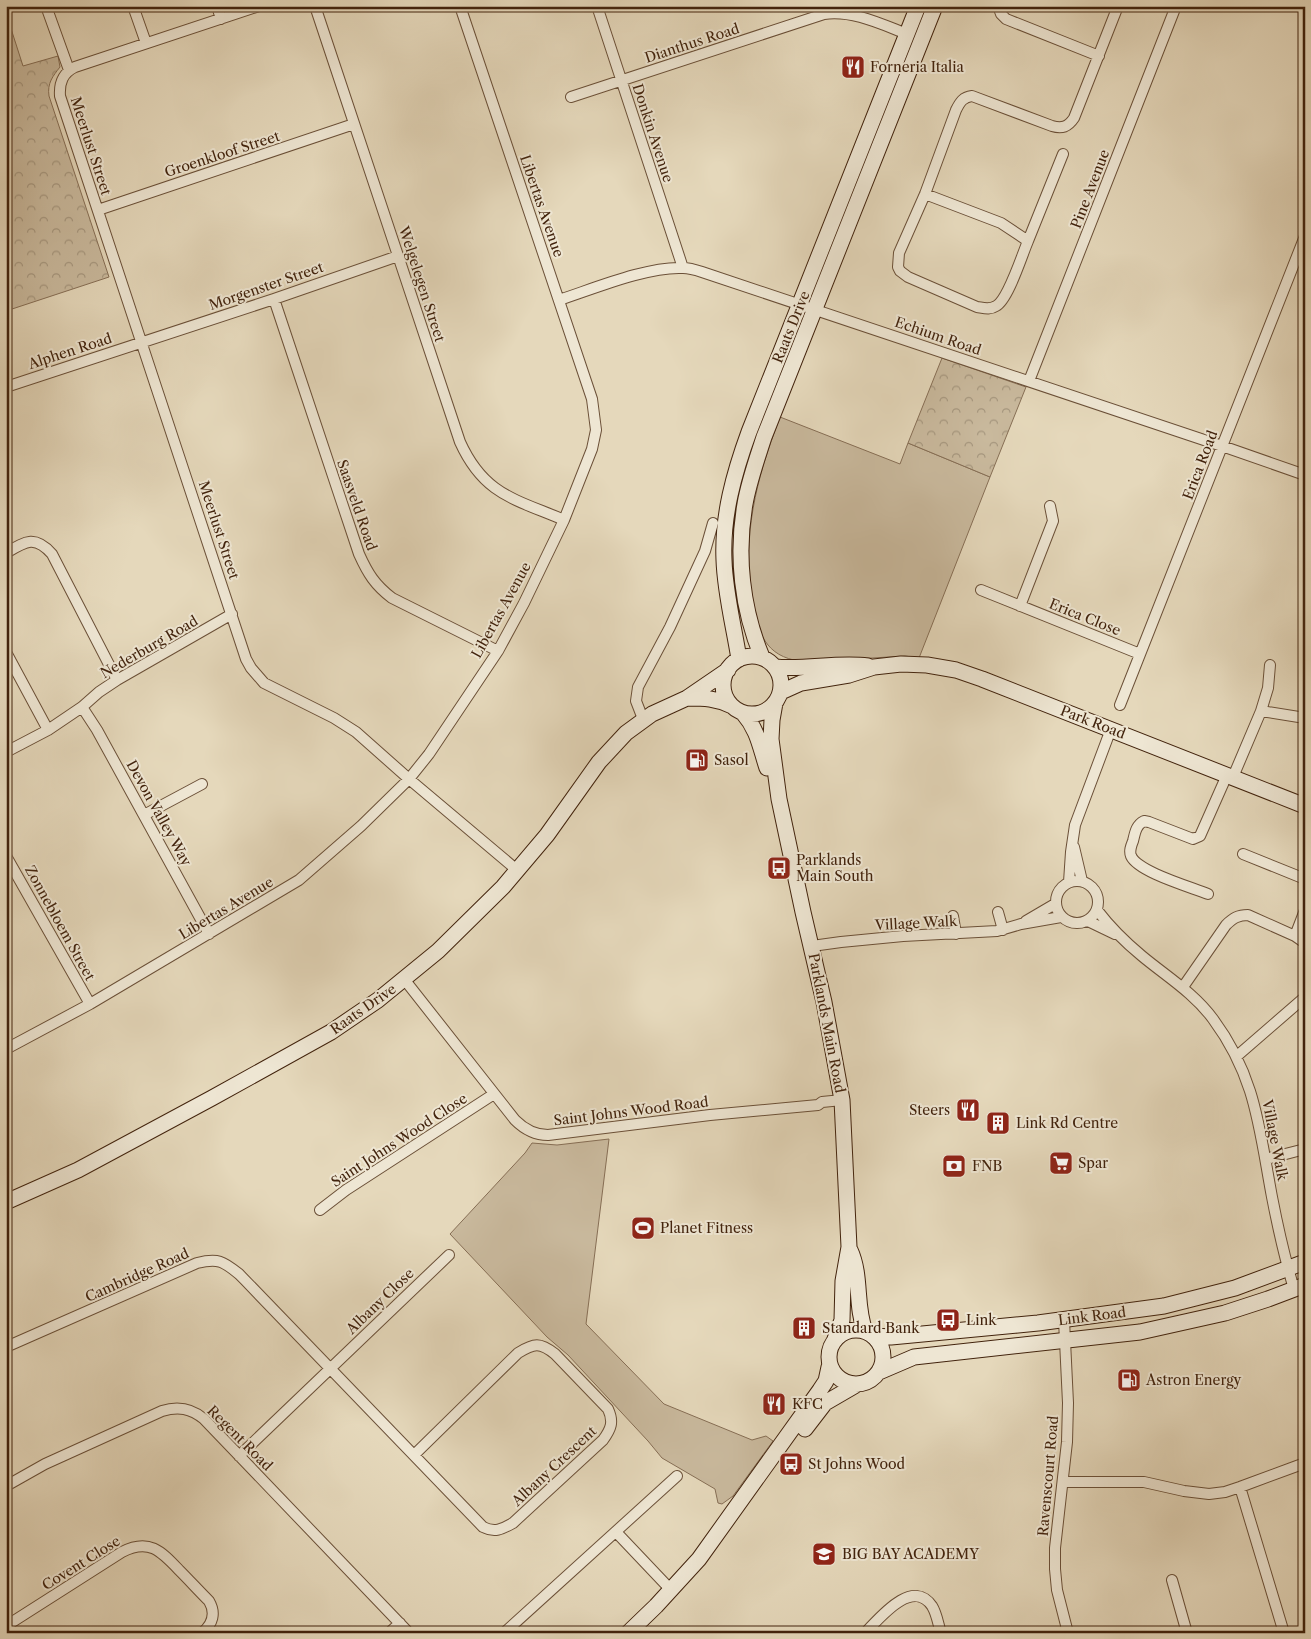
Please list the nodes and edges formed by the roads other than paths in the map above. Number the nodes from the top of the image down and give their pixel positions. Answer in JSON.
{"nodes":[{"id":1,"x":46,"y":6,"type":"edge"},
{"id":2,"x":133,"y":6,"type":"edge"},
{"id":3,"x":217,"y":6,"type":"edge"},
{"id":4,"x":260,"y":6,"type":"edge"},
{"id":5,"x":315,"y":6,"type":"edge"},
{"id":6,"x":460,"y":6,"type":"edge"},
{"id":7,"x":597,"y":6,"type":"edge"},
{"id":8,"x":918,"y":6,"type":"edge"},
{"id":9,"x":935,"y":6,"type":"edge"},
{"id":10,"x":998,"y":6,"type":"edge"},
{"id":11,"x":1118,"y":6,"type":"edge"},
{"id":12,"x":1176,"y":6,"type":"edge"},
{"id":13,"x":221,"y":19,"type":"junction"},
{"id":14,"x":908,"y":34,"type":"junction"},
{"id":15,"x":146,"y":44,"type":"junction"},
{"id":16,"x":1099,"y":56,"type":"junction"},
{"id":17,"x":69,"y":70,"type":"junction"},
{"id":18,"x":621,"y":80,"type":"junction"},
{"id":19,"x":572,"y":97,"type":"dead end"},
{"id":20,"x":354,"y":124,"type":"junction"},
{"id":21,"x":1063,"y":154,"type":"dead end"},
{"id":22,"x":925,"y":194,"type":"junction"},
{"id":23,"x":98,"y":210,"type":"junction"},
{"id":24,"x":1305,"y":236,"type":"edge"},
{"id":25,"x":1028,"y":241,"type":"junction"},
{"id":26,"x":398,"y":256,"type":"junction"},
{"id":27,"x":684,"y":268,"type":"junction"},
{"id":28,"x":274,"y":299,"type":"junction"},
{"id":29,"x":559,"y":300,"type":"junction"},
{"id":30,"x":800,"y":304,"type":"junction"},
{"id":31,"x":815,"y":310,"type":"junction"},
{"id":32,"x":142,"y":342,"type":"junction"},
{"id":33,"x":1029,"y":381,"type":"junction"},
{"id":34,"x":6,"y":387,"type":"edge"},
{"id":35,"x":1222,"y":446,"type":"junction"},
{"id":36,"x":1305,"y":475,"type":"edge"},
{"id":37,"x":1050,"y":506,"type":"dead end"},
{"id":38,"x":564,"y":520,"type":"junction"},
{"id":39,"x":712,"y":523,"type":"dead end"},
{"id":40,"x":6,"y":553,"type":"edge"},
{"id":41,"x":981,"y":590,"type":"dead end"},
{"id":42,"x":1020,"y":606,"type":"junction"},
{"id":43,"x":232,"y":614,"type":"junction"},
{"id":44,"x":498,"y":651,"type":"junction"},
{"id":45,"x":7,"y":654,"type":"edge"},
{"id":46,"x":1140,"y":654,"type":"junction"},
{"id":47,"x":762,"y":657,"type":"junction"},
{"id":48,"x":733,"y":664,"type":"junction"},
{"id":49,"x":1270,"y":665,"type":"dead end"},
{"id":50,"x":775,"y":667,"type":"junction"},
{"id":51,"x":874,"y":667,"type":"junction"},
{"id":52,"x":117,"y":680,"type":"junction"},
{"id":53,"x":687,"y":698,"type":"junction"},
{"id":54,"x":778,"y":698,"type":"junction"},
{"id":55,"x":1120,"y":705,"type":"dead end"},
{"id":56,"x":82,"y":707,"type":"junction"},
{"id":57,"x":737,"y":709,"type":"junction"},
{"id":58,"x":1261,"y":712,"type":"junction"},
{"id":59,"x":1305,"y":718,"type":"edge"},
{"id":60,"x":643,"y":719,"type":"junction"},
{"id":61,"x":1111,"y":729,"type":"junction"},
{"id":62,"x":48,"y":730,"type":"junction"},
{"id":63,"x":6,"y":752,"type":"edge"},
{"id":64,"x":1230,"y":776,"type":"junction"},
{"id":65,"x":409,"y":779,"type":"junction"},
{"id":66,"x":202,"y":784,"type":"dead end"},
{"id":67,"x":779,"y":799,"type":"junction"},
{"id":68,"x":1305,"y":806,"type":"edge"},
{"id":69,"x":144,"y":815,"type":"junction"},
{"id":70,"x":1073,"y":843,"type":"junction"},
{"id":71,"x":1243,"y":854,"type":"dead end"},
{"id":72,"x":6,"y":856,"type":"edge"},
{"id":73,"x":517,"y":870,"type":"junction"},
{"id":74,"x":1305,"y":880,"type":"edge"},
{"id":75,"x":1082,"y":881,"type":"junction"},
{"id":76,"x":1069,"y":882,"type":"junction"},
{"id":77,"x":1208,"y":894,"type":"dead end"},
{"id":78,"x":1055,"y":904,"type":"junction"},
{"id":79,"x":1097,"y":910,"type":"junction"},
{"id":80,"x":1305,"y":910,"type":"edge"},
{"id":81,"x":998,"y":912,"type":"dead end"},
{"id":82,"x":953,"y":916,"type":"dead end"},
{"id":83,"x":1060,"y":917,"type":"junction"},
{"id":84,"x":1088,"y":921,"type":"junction"},
{"id":85,"x":1021,"y":924,"type":"junction"},
{"id":86,"x":1003,"y":930,"type":"junction"},
{"id":87,"x":209,"y":934,"type":"junction"},
{"id":88,"x":956,"y":934,"type":"junction"},
{"id":89,"x":1295,"y":936,"type":"junction"},
{"id":90,"x":1120,"y":937,"type":"junction"},
{"id":91,"x":1305,"y":942,"type":"edge"},
{"id":92,"x":812,"y":946,"type":"junction"},
{"id":93,"x":404,"y":979,"type":"junction"},
{"id":94,"x":1183,"y":987,"type":"junction"},
{"id":95,"x":1305,"y":997,"type":"edge"},
{"id":96,"x":90,"y":1004,"type":"junction"},
{"id":97,"x":6,"y":1049,"type":"edge"},
{"id":98,"x":1236,"y":1056,"type":"junction"},
{"id":99,"x":494,"y":1094,"type":"junction"},
{"id":100,"x":842,"y":1100,"type":"junction"},
{"id":101,"x":1305,"y":1149,"type":"edge"},
{"id":102,"x":1266,"y":1159,"type":"junction"},
{"id":103,"x":6,"y":1202,"type":"edge"},
{"id":104,"x":320,"y":1210,"type":"dead end"},
{"id":105,"x":849,"y":1250,"type":"junction"},
{"id":106,"x":449,"y":1255,"type":"dead end"},
{"id":107,"x":1305,"y":1262,"type":"edge"},
{"id":108,"x":1288,"y":1269,"type":"junction"},
{"id":109,"x":1299,"y":1287,"type":"edge"},
{"id":110,"x":1064,"y":1320,"type":"junction"},
{"id":111,"x":869,"y":1334,"type":"junction"},
{"id":112,"x":835,"y":1339,"type":"junction"},
{"id":113,"x":1065,"y":1341,"type":"junction"},
{"id":114,"x":6,"y":1347,"type":"edge"},
{"id":115,"x":829,"y":1367,"type":"junction"},
{"id":116,"x":331,"y":1368,"type":"junction"},
{"id":117,"x":879,"y":1372,"type":"junction"},
{"id":118,"x":856,"y":1384,"type":"junction"},
{"id":119,"x":414,"y":1455,"type":"junction"},
{"id":120,"x":239,"y":1456,"type":"junction"},
{"id":121,"x":1305,"y":1463,"type":"edge"},
{"id":122,"x":678,"y":1476,"type":"dead end"},
{"id":123,"x":1063,"y":1482,"type":"junction"},
{"id":124,"x":6,"y":1486,"type":"edge"},
{"id":125,"x":1240,"y":1487,"type":"junction"},
{"id":126,"x":742,"y":1500,"type":"junction"},
{"id":127,"x":616,"y":1532,"type":"junction"},
{"id":128,"x":1172,"y":1580,"type":"dead end"},
{"id":129,"x":671,"y":1590,"type":"junction"},
{"id":130,"x":400,"y":1623,"type":"junction"},
{"id":131,"x":6,"y":1626,"type":"edge"},
{"id":132,"x":202,"y":1633,"type":"edge"},
{"id":133,"x":389,"y":1633,"type":"edge"},
{"id":134,"x":409,"y":1633,"type":"edge"},
{"id":135,"x":504,"y":1633,"type":"edge"},
{"id":136,"x":628,"y":1633,"type":"edge"},
{"id":137,"x":864,"y":1633,"type":"edge"},
{"id":138,"x":941,"y":1633,"type":"edge"},
{"id":139,"x":1068,"y":1633,"type":"edge"},
{"id":140,"x":1187,"y":1633,"type":"edge"},
{"id":141,"x":1284,"y":1633,"type":"edge"}],
"edges":[{"from":1,"to":17,"type":"street"},
{"from":2,"to":15,"type":"street"},
{"from":3,"to":13,"type":"street"},
{"from":4,"to":13,"type":"street"},
{"from":5,"to":20,"type":"street","name":"Welgelegen Street"},
{"from":6,"to":29,"type":"street","name":"Libertas Avenue"},
{"from":7,"to":18,"type":"street","name":"Donkin Avenue"},
{"from":8,"to":14,"type":"street","name":"Raats Drive"},
{"from":9,"to":31,"type":"street","name":"Raats Drive"},
{"from":10,"to":16,"type":"street"},
{"from":11,"to":16,"type":"street"},
{"from":12,"to":33,"type":"street","name":"Pine Avenue"},
{"from":13,"to":15,"type":"street"},
{"from":14,"to":18,"type":"street","name":"Dianthus Road"},
{"from":14,"to":30,"type":"street","name":"Raats Drive"},
{"from":15,"to":17,"type":"street"},
{"from":16,"to":22,"type":"street"},
{"from":17,"to":23,"type":"street","name":"Meerlust Street"},
{"from":18,"to":19,"type":"street","name":"Dianthus Road"},
{"from":18,"to":27,"type":"street","name":"Donkin Avenue"},
{"from":20,"to":23,"type":"street","name":"Groenkloof Street"},
{"from":20,"to":26,"type":"street","name":"Welgelegen Street"},
{"from":21,"to":25,"type":"street"},
{"from":22,"to":25,"type":"street"},
{"from":22,"to":25,"type":"street"},
{"from":23,"to":32,"type":"street","name":"Meerlust Street"},
{"from":24,"to":35,"type":"street","name":"Erica Road"},
{"from":26,"to":28,"type":"street","name":"Morgenster Street"},
{"from":26,"to":38,"type":"street","name":"Welgelegen Street"},
{"from":27,"to":29,"type":"street","name":"Echium Road"},
{"from":27,"to":30,"type":"street","name":"Echium Road"},
{"from":28,"to":32,"type":"street","name":"Morgenster Street"},
{"from":28,"to":44,"type":"street","name":"Saasveld Road"},
{"from":29,"to":38,"type":"street","name":"Libertas Avenue"},
{"from":30,"to":31,"type":"street","name":"Echium Road"},
{"from":30,"to":48,"type":"street","name":"Raats Drive"},
{"from":31,"to":33,"type":"street","name":"Echium Road"},
{"from":31,"to":47,"type":"street","name":"Raats Drive"},
{"from":32,"to":34,"type":"street","name":"Alphen Road"},
{"from":32,"to":43,"type":"street","name":"Meerlust Street"},
{"from":33,"to":35,"type":"street","name":"Echium Road"},
{"from":35,"to":36,"type":"street","name":"Echium Road"},
{"from":35,"to":46,"type":"street","name":"Erica Road"},
{"from":37,"to":42,"type":"street"},
{"from":38,"to":44,"type":"street","name":"Libertas Avenue"},
{"from":39,"to":60,"type":"street"},
{"from":40,"to":52,"type":"street"},
{"from":41,"to":42,"type":"street","name":"Erica Close"},
{"from":42,"to":46,"type":"street","name":"Erica Close"},
{"from":43,"to":52,"type":"street","name":"Nederburg Road"},
{"from":43,"to":65,"type":"street","name":"Meerlust Street"},
{"from":44,"to":65,"type":"street","name":"Libertas Avenue"},
{"from":45,"to":62,"type":"street"},
{"from":46,"to":55,"type":"street","name":"Erica Road"},
{"from":47,"to":48,"type":"street"},
{"from":47,"to":50,"type":"street"},
{"from":48,"to":53,"type":"street","name":"Raats Drive"},
{"from":48,"to":57,"type":"street"},
{"from":49,"to":58,"type":"street"},
{"from":50,"to":51,"type":"street","name":"Park Road"},
{"from":50,"to":54,"type":"street"},
{"from":51,"to":54,"type":"street","name":"Park Road"},
{"from":51,"to":61,"type":"street","name":"Park Road"},
{"from":52,"to":56,"type":"street","name":"Nederburg Road"},
{"from":53,"to":57,"type":"street","name":"Raats Drive"},
{"from":53,"to":60,"type":"street","name":"Raats Drive"},
{"from":54,"to":57,"type":"street"},
{"from":54,"to":67,"type":"street","name":"Parklands Main Road"},
{"from":56,"to":62,"type":"street","name":"Nederburg Road"},
{"from":56,"to":69,"type":"street","name":"Devon Valley Way"},
{"from":57,"to":67,"type":"street","name":"Parklands Main Road"},
{"from":58,"to":59,"type":"street"},
{"from":58,"to":64,"type":"street"},
{"from":60,"to":73,"type":"street","name":"Raats Drive"},
{"from":61,"to":64,"type":"street","name":"Park Road"},
{"from":61,"to":70,"type":"street"},
{"from":62,"to":63,"type":"street","name":"Nederburg Road"},
{"from":64,"to":68,"type":"street","name":"Park Road"},
{"from":64,"to":77,"type":"street"},
{"from":65,"to":73,"type":"street","name":"Meerlust Street"},
{"from":65,"to":87,"type":"street","name":"Libertas Avenue"},
{"from":66,"to":69,"type":"street"},
{"from":67,"to":92,"type":"street","name":"Parklands Main Road"},
{"from":69,"to":87,"type":"street","name":"Devon Valley Way"},
{"from":70,"to":75,"type":"street"},
{"from":70,"to":76,"type":"street"},
{"from":71,"to":74,"type":"street"},
{"from":72,"to":96,"type":"street","name":"Zonnebloem Street"},
{"from":73,"to":93,"type":"street","name":"Raats Drive"},
{"from":75,"to":76,"type":"street"},
{"from":75,"to":79,"type":"street"},
{"from":76,"to":78,"type":"street"},
{"from":78,"to":83,"type":"street"},
{"from":78,"to":85,"type":"street","name":"Village Walk"},
{"from":79,"to":84,"type":"street"},
{"from":79,"to":90,"type":"street","name":"Village Walk"},
{"from":80,"to":89,"type":"street"},
{"from":81,"to":86,"type":"street"},
{"from":82,"to":88,"type":"street"},
{"from":83,"to":84,"type":"street"},
{"from":83,"to":85,"type":"street","name":"Village Walk"},
{"from":84,"to":90,"type":"street","name":"Village Walk"},
{"from":85,"to":86,"type":"street","name":"Village Walk"},
{"from":86,"to":88,"type":"street","name":"Village Walk"},
{"from":87,"to":96,"type":"street","name":"Libertas Avenue"},
{"from":88,"to":92,"type":"street","name":"Village Walk"},
{"from":89,"to":91,"type":"street"},
{"from":89,"to":94,"type":"street"},
{"from":90,"to":94,"type":"street","name":"Village Walk"},
{"from":92,"to":100,"type":"street","name":"Parklands Main Road"},
{"from":93,"to":99,"type":"street","name":"Saint Johns Wood Road"},
{"from":93,"to":103,"type":"street","name":"Raats Drive"},
{"from":94,"to":98,"type":"street","name":"Village Walk"},
{"from":95,"to":98,"type":"street"},
{"from":96,"to":97,"type":"street","name":"Libertas Avenue"},
{"from":98,"to":102,"type":"street","name":"Village Walk"},
{"from":99,"to":100,"type":"street","name":"Saint Johns Wood Road"},
{"from":99,"to":104,"type":"street","name":"Saint Johns Wood Close"},
{"from":100,"to":105,"type":"street","name":"Parklands Main Road"},
{"from":101,"to":102,"type":"street"},
{"from":102,"to":108,"type":"street","name":"Village Walk"},
{"from":105,"to":111,"type":"street","name":"Parklands Main Road"},
{"from":105,"to":112,"type":"street","name":"Parklands Main Road"},
{"from":106,"to":116,"type":"street","name":"Albany Close"},
{"from":107,"to":108,"type":"street","name":"Link Road"},
{"from":108,"to":109,"type":"street","name":"Village Walk"},
{"from":108,"to":110,"type":"street","name":"Link Road"},
{"from":109,"to":113,"type":"street","name":"Link Road"},
{"from":110,"to":111,"type":"street","name":"Link Road"},
{"from":110,"to":113,"type":"street","name":"Ravenscourt Road"},
{"from":111,"to":112,"type":"street"},
{"from":111,"to":117,"type":"street"},
{"from":112,"to":115,"type":"street"},
{"from":113,"to":117,"type":"street","name":"Link Road"},
{"from":113,"to":123,"type":"street","name":"Ravenscourt Road"},
{"from":114,"to":116,"type":"street","name":"Cambridge Road"},
{"from":115,"to":118,"type":"street"},
{"from":115,"to":126,"type":"street"},
{"from":116,"to":119,"type":"street","name":"Albany Crescent"},
{"from":116,"to":120,"type":"street","name":"Albany Close"},
{"from":117,"to":118,"type":"street"},
{"from":118,"to":126,"type":"street"},
{"from":119,"to":119,"type":"street","name":"Albany Crescent"},
{"from":120,"to":124,"type":"street","name":"Regent Road"},
{"from":120,"to":130,"type":"street","name":"Regent Road"},
{"from":121,"to":125,"type":"street"},
{"from":122,"to":127,"type":"street"},
{"from":123,"to":125,"type":"street"},
{"from":123,"to":139,"type":"street","name":"Ravenscourt Road"},
{"from":125,"to":141,"type":"street"},
{"from":126,"to":129,"type":"street"},
{"from":127,"to":129,"type":"street"},
{"from":127,"to":135,"type":"street"},
{"from":128,"to":140,"type":"street"},
{"from":129,"to":136,"type":"street"},
{"from":130,"to":133,"type":"street"},
{"from":130,"to":134,"type":"street","name":"Regent Road"},
{"from":131,"to":132,"type":"street","name":"Covent Close"},
{"from":137,"to":138,"type":"street"}]}
